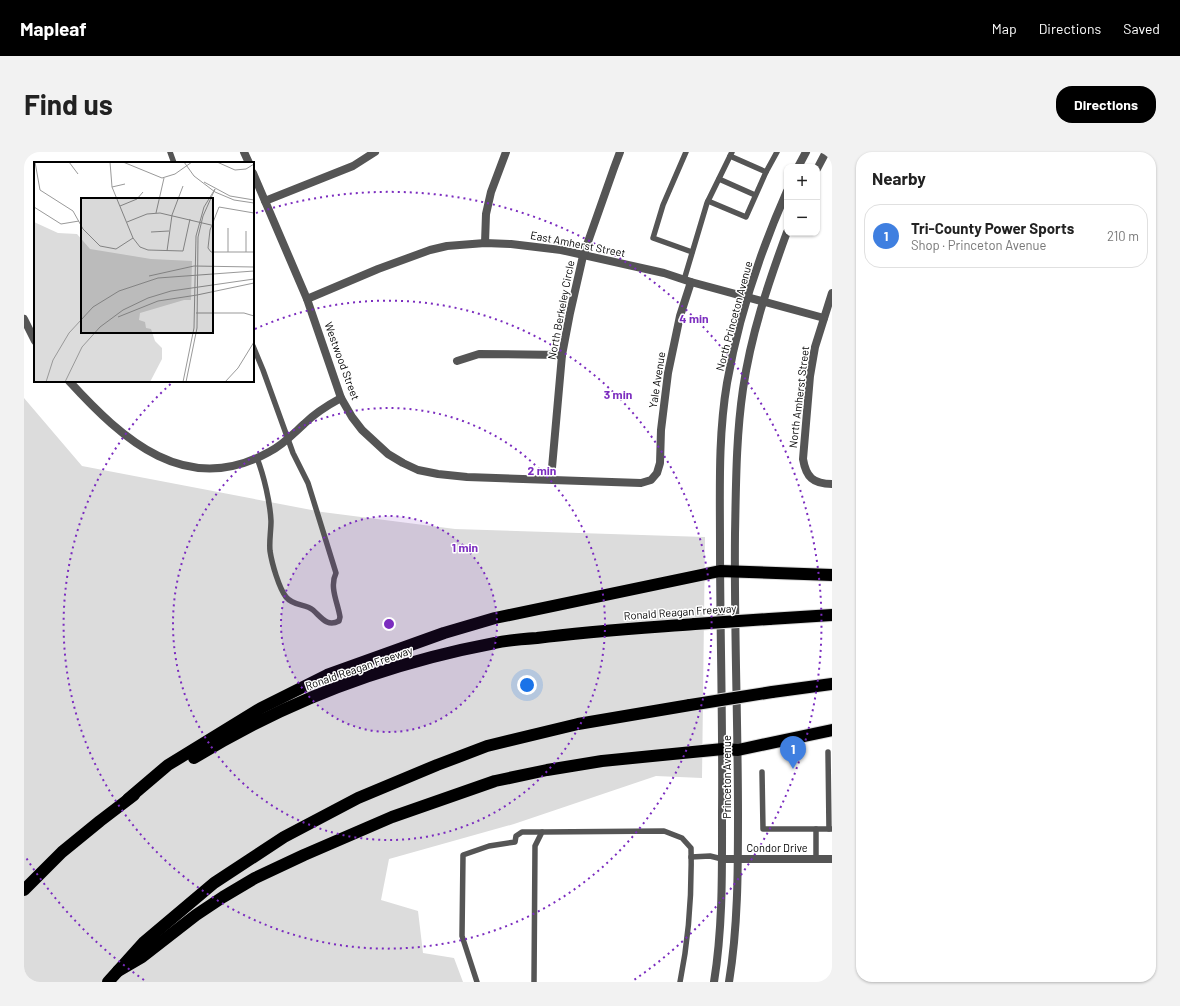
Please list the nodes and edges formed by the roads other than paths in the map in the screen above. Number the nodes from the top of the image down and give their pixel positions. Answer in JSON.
{"nodes":[{"id":1,"x":170,"y":152,"type":"edge"},
{"id":2,"x":244,"y":152,"type":"edge"},
{"id":3,"x":375,"y":152,"type":"edge"},
{"id":4,"x":506,"y":152,"type":"edge"},
{"id":5,"x":620,"y":152,"type":"edge"},
{"id":6,"x":686,"y":152,"type":"edge"},
{"id":7,"x":777,"y":152,"type":"edge"},
{"id":8,"x":806,"y":152,"type":"edge"},
{"id":9,"x":826,"y":152,"type":"edge"},
{"id":10,"x":731,"y":154,"type":"edge"},
{"id":11,"x":174,"y":162,"type":"edge"},
{"id":12,"x":249,"y":162,"type":"edge"},
{"id":13,"x":800,"y":164,"type":"edge"},
{"id":14,"x":820,"y":164,"type":"edge"},
{"id":15,"x":766,"y":172,"type":"junction"},
{"id":16,"x":254,"y":175,"type":"edge"},
{"id":17,"x":719,"y":179,"type":"junction"},
{"id":18,"x":755,"y":195,"type":"junction"},
{"id":19,"x":784,"y":198,"type":"edge"},
{"id":20,"x":265,"y":201,"type":"junction"},
{"id":21,"x":708,"y":201,"type":"junction"},
{"id":22,"x":786,"y":236,"type":"edge"},
{"id":23,"x":485,"y":243,"type":"junction"},
{"id":24,"x":692,"y":252,"type":"junction"},
{"id":25,"x":583,"y":256,"type":"junction"},
{"id":26,"x":687,"y":281,"type":"junction"},
{"id":27,"x":832,"y":293,"type":"edge"},
{"id":28,"x":748,"y":297,"type":"junction"},
{"id":29,"x":307,"y":299,"type":"junction"},
{"id":30,"x":762,"y":301,"type":"junction"},
{"id":31,"x":824,"y":318,"type":"junction"},
{"id":32,"x":24,"y":319,"type":"edge"},
{"id":33,"x":34,"y":339,"type":"edge"},
{"id":34,"x":254,"y":348,"type":"edge"},
{"id":35,"x":562,"y":355,"type":"junction"},
{"id":36,"x":457,"y":361,"type":"dead end"},
{"id":37,"x":70,"y":382,"type":"edge"},
{"id":38,"x":341,"y":398,"type":"junction"},
{"id":39,"x":288,"y":439,"type":"junction"},
{"id":40,"x":257,"y":458,"type":"junction"},
{"id":41,"x":552,"y":479,"type":"junction"},
{"id":42,"x":651,"y":480,"type":"joint"},
{"id":43,"x":832,"y":484,"type":"edge"},
{"id":44,"x":720,"y":571,"type":"junction"},
{"id":45,"x":735,"y":571,"type":"junction"},
{"id":46,"x":832,"y":575,"type":"edge"},
{"id":47,"x":832,"y":616,"type":"edge"},
{"id":48,"x":832,"y":684,"type":"edge"},
{"id":49,"x":832,"y":730,"type":"edge"},
{"id":50,"x":722,"y":749,"type":"junction"},
{"id":51,"x":738,"y":750,"type":"junction"},
{"id":52,"x":828,"y":752,"type":"dead end"},
{"id":53,"x":762,"y":772,"type":"dead end"},
{"id":54,"x":128,"y":799,"type":"junction"},
{"id":55,"x":816,"y":829,"type":"junction"},
{"id":56,"x":830,"y":829,"type":"edge"},
{"id":57,"x":542,"y":832,"type":"junction"},
{"id":58,"x":691,"y":857,"type":"junction"},
{"id":59,"x":722,"y":859,"type":"junction"},
{"id":60,"x":738,"y":859,"type":"junction"},
{"id":61,"x":816,"y":859,"type":"junction"},
{"id":62,"x":832,"y":859,"type":"edge"},
{"id":63,"x":24,"y":890,"type":"edge"},
{"id":64,"x":118,"y":971,"type":"junction"},
{"id":65,"x":108,"y":982,"type":"edge"},
{"id":66,"x":477,"y":982,"type":"edge"},
{"id":67,"x":534,"y":982,"type":"edge"},
{"id":68,"x":680,"y":982,"type":"edge"},
{"id":69,"x":714,"y":982,"type":"edge"},
{"id":70,"x":729,"y":982,"type":"edge"}],
"edges":[{"from":1,"to":11,"type":"lane"},
{"from":2,"to":12,"type":"street"},
{"from":3,"to":20,"type":"street"},
{"from":4,"to":23,"type":"street"},
{"from":5,"to":25,"type":"street","name":"North Berkeley Circle"},
{"from":6,"to":24,"type":"lane"},
{"from":7,"to":15,"type":"lane"},
{"from":8,"to":13,"type":"street"},
{"from":9,"to":14,"type":"street"},
{"from":10,"to":15,"type":"lane"},
{"from":10,"to":17,"type":"lane"},
{"from":15,"to":18,"type":"lane"},
{"from":16,"to":20,"type":"street","name":"Westwood Street"},
{"from":17,"to":18,"type":"lane"},
{"from":17,"to":21,"type":"lane"},
{"from":18,"to":21,"type":"lane"},
{"from":19,"to":28,"type":"street","name":"North Princeton Avenue"},
{"from":20,"to":29,"type":"street","name":"Westwood Street"},
{"from":21,"to":24,"type":"lane"},
{"from":22,"to":30,"type":"street"},
{"from":23,"to":25,"type":"street","name":"East Amherst Street"},
{"from":23,"to":29,"type":"street","name":"East Amherst Street"},
{"from":24,"to":26,"type":"lane"},
{"from":25,"to":26,"type":"street","name":"East Amherst Street"},
{"from":25,"to":35,"type":"street","name":"North Berkeley Circle"},
{"from":26,"to":28,"type":"street","name":"East Amherst Street"},
{"from":26,"to":42,"type":"street","name":"Yale Avenue"},
{"from":27,"to":31,"type":"street","name":"North Amherst Street"},
{"from":28,"to":30,"type":"street","name":"East Amherst Street"},
{"from":28,"to":44,"type":"street","name":"North Princeton Avenue"},
{"from":29,"to":38,"type":"street","name":"Westwood Street"},
{"from":30,"to":31,"type":"street","name":"East Amherst Street"},
{"from":30,"to":45,"type":"street"},
{"from":31,"to":43,"type":"street","name":"North Amherst Street"},
{"from":32,"to":33,"type":"street"},
{"from":34,"to":39,"type":"lane"},
{"from":35,"to":36,"type":"street"},
{"from":35,"to":41,"type":"street","name":"North Berkeley Circle"},
{"from":37,"to":40,"type":"street"},
{"from":38,"to":39,"type":"street"},
{"from":38,"to":41,"type":"street","name":"Westwood Street"},
{"from":39,"to":40,"type":"street"},
{"from":39,"to":40,"type":"lane"},
{"from":41,"to":42,"type":"street","name":"Westwood Street"},
{"from":44,"to":45,"type":"highway"},
{"from":44,"to":50,"type":"street","name":"Princeton Avenue"},
{"from":44,"to":54,"type":"highway"},
{"from":45,"to":46,"type":"highway"},
{"from":45,"to":51,"type":"street","name":"Princeton Avenue"},
{"from":47,"to":54,"type":"highway","name":"Ronald Reagan Freeway","bridge":true},
{"from":48,"to":64,"type":"highway","bridge":true},
{"from":49,"to":51,"type":"highway"},
{"from":50,"to":51,"type":"highway"},
{"from":50,"to":59,"type":"street","name":"Princeton Avenue"},
{"from":50,"to":64,"type":"highway"},
{"from":51,"to":60,"type":"street","name":"Princeton Avenue"},
{"from":52,"to":56,"type":"lane"},
{"from":53,"to":55,"type":"lane"},
{"from":54,"to":63,"type":"highway","name":"Ronald Reagan Freeway"},
{"from":55,"to":56,"type":"lane"},
{"from":55,"to":61,"type":"lane"},
{"from":57,"to":58,"type":"lane"},
{"from":57,"to":66,"type":"lane"},
{"from":57,"to":67,"type":"lane"},
{"from":58,"to":59,"type":"lane"},
{"from":58,"to":68,"type":"lane"},
{"from":59,"to":60,"type":"street","name":"Condor Drive"},
{"from":59,"to":69,"type":"street","name":"Princeton Avenue"},
{"from":60,"to":61,"type":"street","name":"Condor Drive"},
{"from":60,"to":70,"type":"street","name":"Princeton Avenue"},
{"from":61,"to":62,"type":"street","name":"Condor Drive"},
{"from":64,"to":65,"type":"highway"}]}
